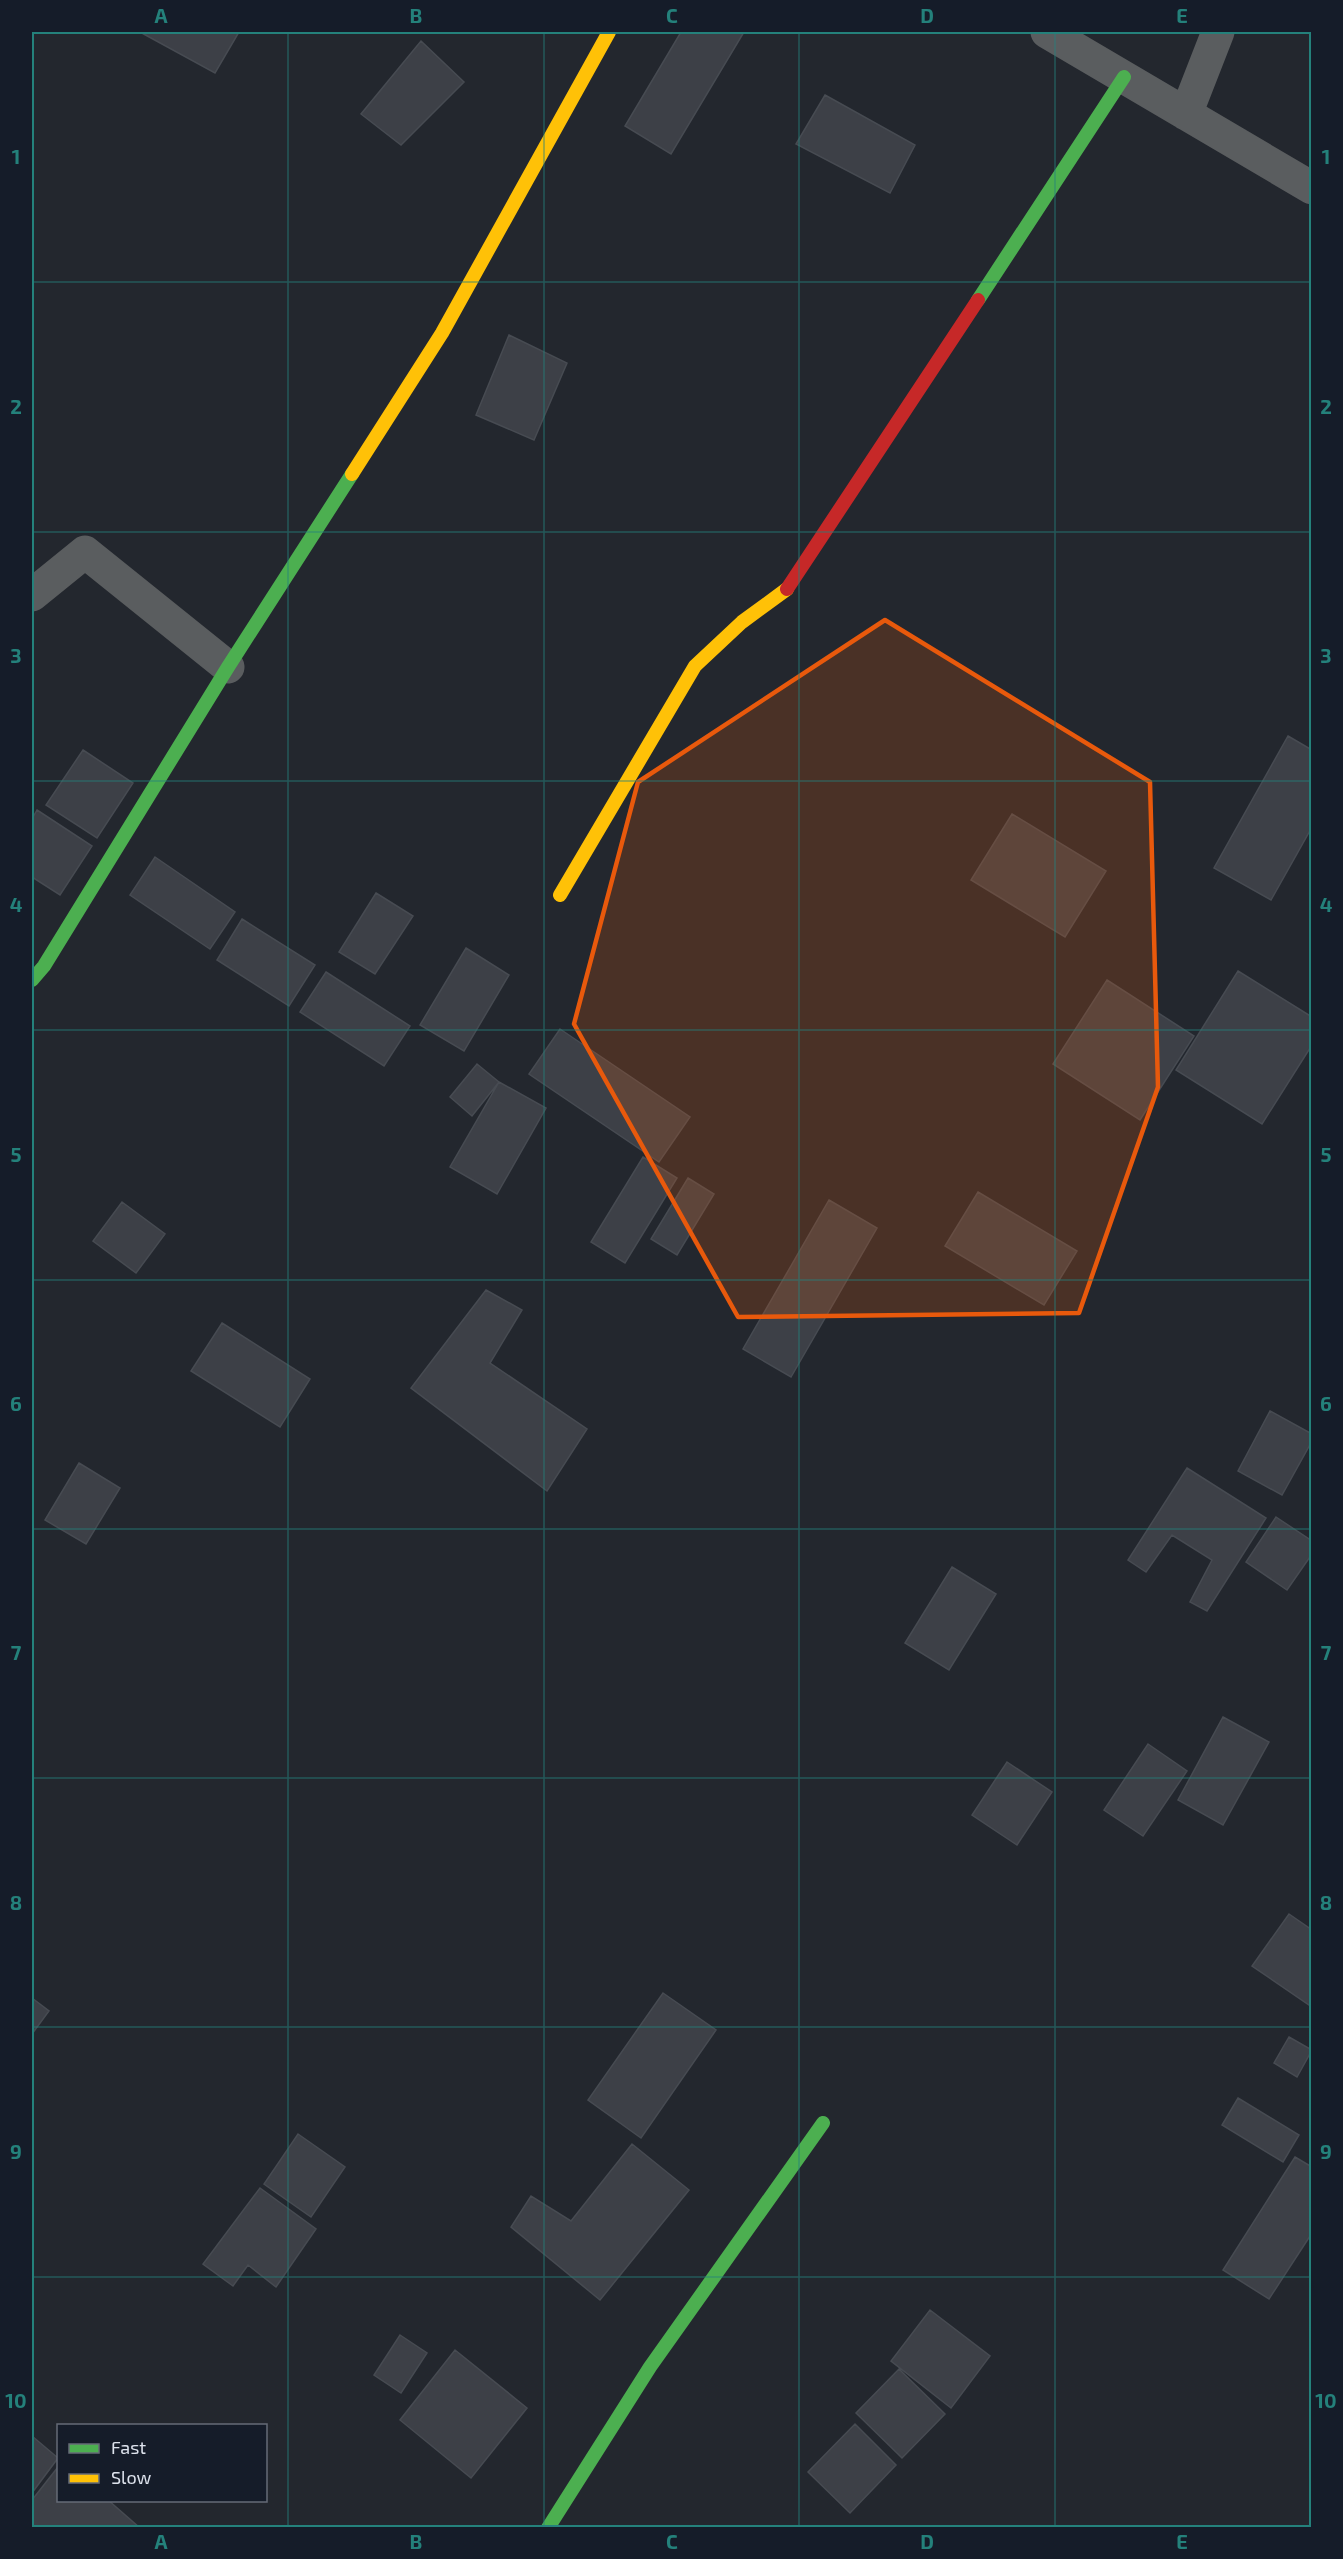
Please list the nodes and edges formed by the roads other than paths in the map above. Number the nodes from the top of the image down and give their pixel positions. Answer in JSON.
{"nodes":[{"id":1,"x":609,"y":32,"type":"edge"},
{"id":2,"x":1047,"y":32,"type":"edge"},
{"id":3,"x":1218,"y":32,"type":"edge"},
{"id":4,"x":1124,"y":77,"type":"junction"},
{"id":5,"x":1186,"y":114,"type":"junction"},
{"id":6,"x":1311,"y":188,"type":"edge"},
{"id":7,"x":32,"y":595,"type":"edge"},
{"id":8,"x":228,"y":667,"type":"junction"},
{"id":9,"x":560,"y":895,"type":"dead end"},
{"id":10,"x":32,"y":980,"type":"edge"},
{"id":11,"x":823,"y":2123,"type":"dead end"},
{"id":12,"x":548,"y":2528,"type":"edge"}],
"edges":[{"from":1,"to":8,"type":"street"},
{"from":2,"to":4,"type":"street"},
{"from":3,"to":5,"type":"street"},
{"from":4,"to":5,"type":"street"},
{"from":4,"to":9,"type":"street"},
{"from":5,"to":6,"type":"street"},
{"from":7,"to":8,"type":"street"},
{"from":8,"to":10,"type":"street"},
{"from":11,"to":12,"type":"street"}]}
